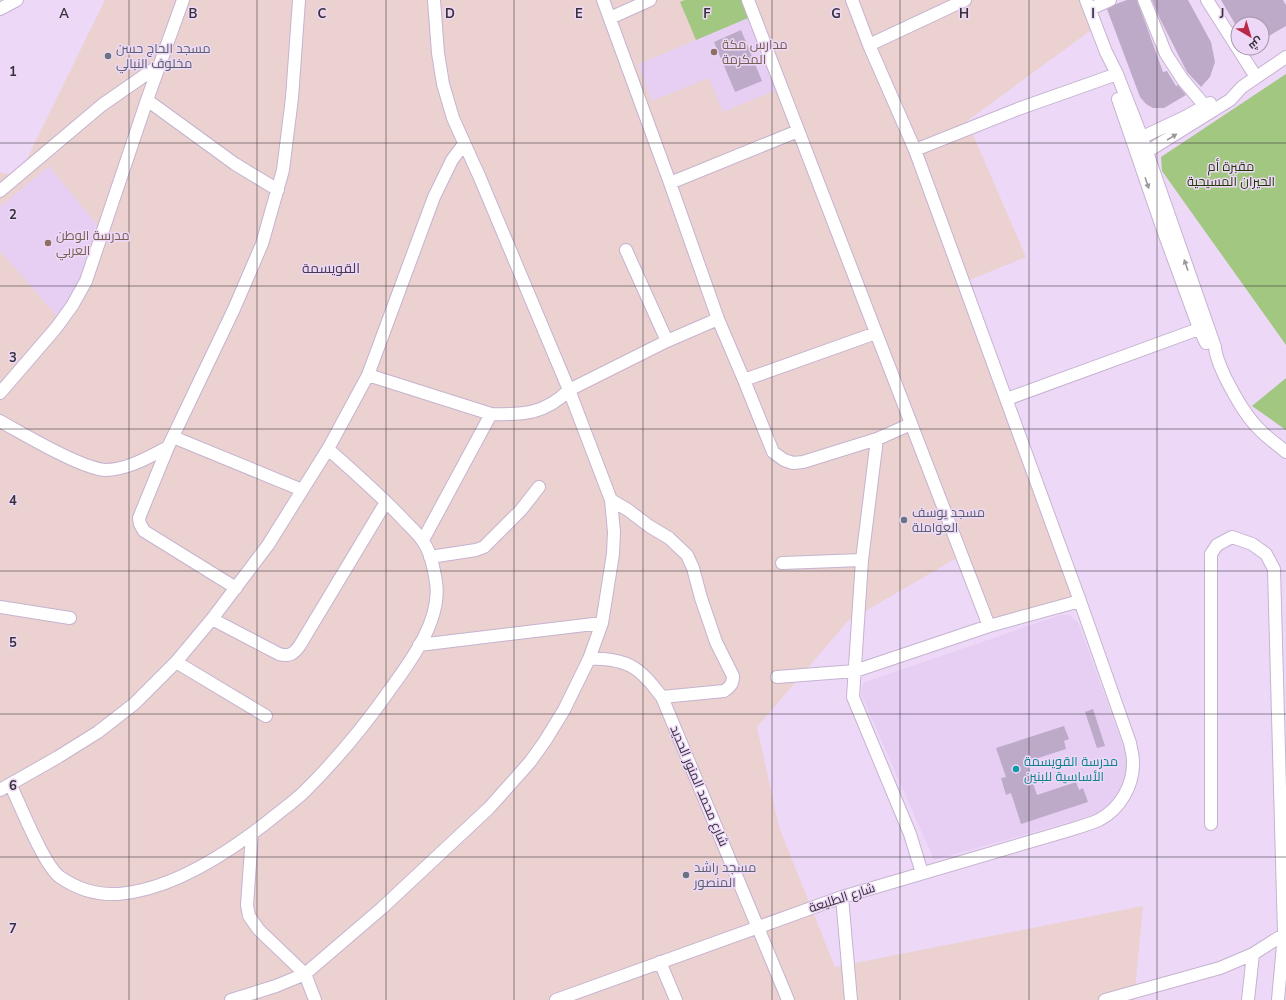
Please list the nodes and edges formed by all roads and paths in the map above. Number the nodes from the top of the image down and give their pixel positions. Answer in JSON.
{"nodes":[{"id":1,"x":17,"y":0,"type":"edge"},
{"id":2,"x":182,"y":0,"type":"edge"},
{"id":3,"x":299,"y":0,"type":"edge"},
{"id":4,"x":434,"y":0,"type":"edge"},
{"id":5,"x":603,"y":0,"type":"edge"},
{"id":6,"x":650,"y":0,"type":"edge"},
{"id":7,"x":748,"y":0,"type":"edge"},
{"id":8,"x":852,"y":0,"type":"edge"},
{"id":9,"x":965,"y":0,"type":"edge"},
{"id":10,"x":1110,"y":0,"type":"edge"},
{"id":11,"x":1144,"y":0,"type":"edge"},
{"id":12,"x":1207,"y":0,"type":"edge"},
{"id":13,"x":1088,"y":5,"type":"edge"},
{"id":14,"x":0,"y":9,"type":"edge"},
{"id":15,"x":610,"y":18,"type":"junction"},
{"id":16,"x":869,"y":45,"type":"junction"},
{"id":17,"x":1286,"y":57,"type":"edge"},
{"id":18,"x":161,"y":64,"type":"junction"},
{"id":19,"x":1114,"y":76,"type":"junction"},
{"id":20,"x":1256,"y":77,"type":"junction"},
{"id":21,"x":1242,"y":88,"type":"junction"},
{"id":22,"x":147,"y":100,"type":"junction"},
{"id":23,"x":1205,"y":106,"type":"junction"},
{"id":24,"x":798,"y":130,"type":"junction"},
{"id":25,"x":1137,"y":139,"type":"junction"},
{"id":26,"x":464,"y":144,"type":"junction"},
{"id":27,"x":915,"y":150,"type":"junction"},
{"id":28,"x":1143,"y":154,"type":"junction"},
{"id":29,"x":670,"y":183,"type":"junction"},
{"id":30,"x":278,"y":190,"type":"junction"},
{"id":31,"x":0,"y":191,"type":"edge"},
{"id":32,"x":626,"y":250,"type":"dead end"},
{"id":33,"x":718,"y":319,"type":"junction"},
{"id":34,"x":1203,"y":327,"type":"junction"},
{"id":35,"x":876,"y":333,"type":"junction"},
{"id":36,"x":667,"y":341,"type":"junction"},
{"id":37,"x":368,"y":375,"type":"junction"},
{"id":38,"x":744,"y":380,"type":"junction"},
{"id":39,"x":569,"y":390,"type":"junction"},
{"id":40,"x":0,"y":393,"type":"edge"},
{"id":41,"x":1007,"y":399,"type":"junction"},
{"id":42,"x":491,"y":414,"type":"junction"},
{"id":43,"x":0,"y":422,"type":"edge"},
{"id":44,"x":911,"y":424,"type":"junction"},
{"id":45,"x":877,"y":439,"type":"junction"},
{"id":46,"x":171,"y":442,"type":"junction"},
{"id":47,"x":328,"y":448,"type":"junction"},
{"id":48,"x":1286,"y":452,"type":"edge"},
{"id":49,"x":538,"y":487,"type":"dead end"},
{"id":50,"x":302,"y":490,"type":"junction"},
{"id":51,"x":611,"y":500,"type":"junction"},
{"id":52,"x":386,"y":502,"type":"junction"},
{"id":53,"x":423,"y":540,"type":"junction"},
{"id":54,"x":430,"y":557,"type":"junction"},
{"id":55,"x":862,"y":560,"type":"junction"},
{"id":56,"x":782,"y":563,"type":"dead end"},
{"id":57,"x":236,"y":588,"type":"junction"},
{"id":58,"x":1080,"y":601,"type":"junction"},
{"id":59,"x":0,"y":607,"type":"edge"},
{"id":60,"x":70,"y":618,"type":"dead end"},
{"id":61,"x":212,"y":620,"type":"junction"},
{"id":62,"x":602,"y":623,"type":"junction"},
{"id":63,"x":989,"y":626,"type":"junction"},
{"id":64,"x":419,"y":645,"type":"junction"},
{"id":65,"x":590,"y":659,"type":"junction"},
{"id":66,"x":176,"y":662,"type":"junction"},
{"id":67,"x":855,"y":671,"type":"junction"},
{"id":68,"x":777,"y":677,"type":"dead end"},
{"id":69,"x":662,"y":697,"type":"junction"},
{"id":70,"x":266,"y":716,"type":"dead end"},
{"id":71,"x":5,"y":787,"type":"edge"},
{"id":72,"x":1211,"y":824,"type":"dead end"},
{"id":73,"x":252,"y":834,"type":"junction"},
{"id":74,"x":922,"y":873,"type":"junction"},
{"id":75,"x":842,"y":896,"type":"junction"},
{"id":76,"x":756,"y":927,"type":"junction"},
{"id":77,"x":1285,"y":934,"type":"edge"},
{"id":78,"x":1253,"y":954,"type":"junction"},
{"id":79,"x":660,"y":962,"type":"junction"},
{"id":80,"x":305,"y":974,"type":"junction"},
{"id":81,"x":1120,"y":998,"type":"edge"},
{"id":82,"x":231,"y":1000,"type":"edge"},
{"id":83,"x":315,"y":1000,"type":"edge"},
{"id":84,"x":556,"y":1000,"type":"edge"},
{"id":85,"x":676,"y":1000,"type":"edge"},
{"id":86,"x":788,"y":1000,"type":"edge"},
{"id":87,"x":851,"y":1000,"type":"edge"},
{"id":88,"x":1105,"y":1000,"type":"edge"},
{"id":89,"x":1248,"y":1000,"type":"edge"},
{"id":90,"x":1278,"y":1000,"type":"edge"}],
"edges":[{"from":1,"to":14,"type":"street"},
{"from":2,"to":18,"type":"street"},
{"from":3,"to":30,"type":"street"},
{"from":4,"to":26,"type":"street"},
{"from":5,"to":15,"type":"street"},
{"from":6,"to":15,"type":"street"},
{"from":7,"to":24,"type":"street"},
{"from":8,"to":16,"type":"street"},
{"from":9,"to":16,"type":"street"},
{"from":10,"to":13,"type":"street"},
{"from":11,"to":23,"type":"street"},
{"from":12,"to":20,"type":"street"},
{"from":13,"to":19,"type":"street"},
{"from":15,"to":29,"type":"street"},
{"from":16,"to":27,"type":"street"},
{"from":17,"to":20,"type":"street"},
{"from":18,"to":22,"type":"street"},
{"from":18,"to":31,"type":"street"},
{"from":19,"to":25,"type":"street"},
{"from":19,"to":27,"type":"street"},
{"from":20,"to":21,"type":"street"},
{"from":21,"to":23,"type":"street"},
{"from":28,"to":21,"type":"street","one_way":true},
{"from":22,"to":30,"type":"street"},
{"from":22,"to":40,"type":"street"},
{"from":23,"to":25,"type":"street"},
{"from":24,"to":29,"type":"street"},
{"from":24,"to":35,"type":"street"},
{"from":25,"to":28,"type":"street"},
{"from":26,"to":37,"type":"street"},
{"from":26,"to":39,"type":"street"},
{"from":27,"to":41,"type":"street"},
{"from":28,"to":34,"type":"street"},
{"from":29,"to":33,"type":"street"},
{"from":30,"to":46,"type":"street"},
{"from":32,"to":36,"type":"street"},
{"from":33,"to":36,"type":"street"},
{"from":33,"to":38,"type":"street"},
{"from":34,"to":41,"type":"street"},
{"from":34,"to":48,"type":"street"},
{"from":35,"to":38,"type":"street"},
{"from":35,"to":44,"type":"street"},
{"from":36,"to":39,"type":"street"},
{"from":37,"to":42,"type":"street"},
{"from":37,"to":47,"type":"street"},
{"from":38,"to":45,"type":"street"},
{"from":39,"to":42,"type":"street"},
{"from":39,"to":51,"type":"street"},
{"from":41,"to":58,"type":"street"},
{"from":42,"to":53,"type":"street"},
{"from":43,"to":46,"type":"street"},
{"from":44,"to":45,"type":"street"},
{"from":44,"to":63,"type":"street"},
{"from":45,"to":55,"type":"street"},
{"from":46,"to":50,"type":"street"},
{"from":46,"to":57,"type":"street"},
{"from":47,"to":50,"type":"street"},
{"from":47,"to":52,"type":"street"},
{"from":49,"to":54,"type":"street"},
{"from":50,"to":57,"type":"street"},
{"from":51,"to":62,"type":"street"},
{"from":51,"to":69,"type":"street"},
{"from":52,"to":53,"type":"street"},
{"from":52,"to":61,"type":"street"},
{"from":53,"to":54,"type":"street"},
{"from":54,"to":64,"type":"street"},
{"from":55,"to":56,"type":"street"},
{"from":55,"to":67,"type":"street"},
{"from":57,"to":61,"type":"street"},
{"from":58,"to":63,"type":"street"},
{"from":58,"to":74,"type":"street","name":"شارع الطليعة"},
{"from":59,"to":60,"type":"street"},
{"from":61,"to":66,"type":"street"},
{"from":62,"to":64,"type":"street"},
{"from":62,"to":65,"type":"street"},
{"from":63,"to":67,"type":"street"},
{"from":64,"to":73,"type":"street"},
{"from":65,"to":69,"type":"street","name":"شارع محمد المنور الحديد"},
{"from":65,"to":80,"type":"street"},
{"from":66,"to":70,"type":"street"},
{"from":66,"to":71,"type":"street"},
{"from":67,"to":68,"type":"street"},
{"from":67,"to":74,"type":"street"},
{"from":69,"to":76,"type":"street","name":"شارع محمد المنور الحديد"},
{"from":71,"to":73,"type":"street"},
{"from":72,"to":77,"type":"street"},
{"from":73,"to":80,"type":"street"},
{"from":74,"to":75,"type":"street","name":"شارع الطليعة"},
{"from":75,"to":76,"type":"street","name":"شارع الطليعة"},
{"from":75,"to":87,"type":"street"},
{"from":76,"to":79,"type":"street","name":"شارع الطليعة"},
{"from":76,"to":86,"type":"street","name":"شارع محمد المنور الحديد"},
{"from":77,"to":78,"type":"street"},
{"from":77,"to":90,"type":"street"},
{"from":78,"to":81,"type":"street"},
{"from":78,"to":89,"type":"street"},
{"from":79,"to":84,"type":"street","name":"شارع الطليعة"},
{"from":79,"to":85,"type":"street"},
{"from":80,"to":82,"type":"street"},
{"from":80,"to":83,"type":"street"},
{"from":81,"to":88,"type":"street"}]}
